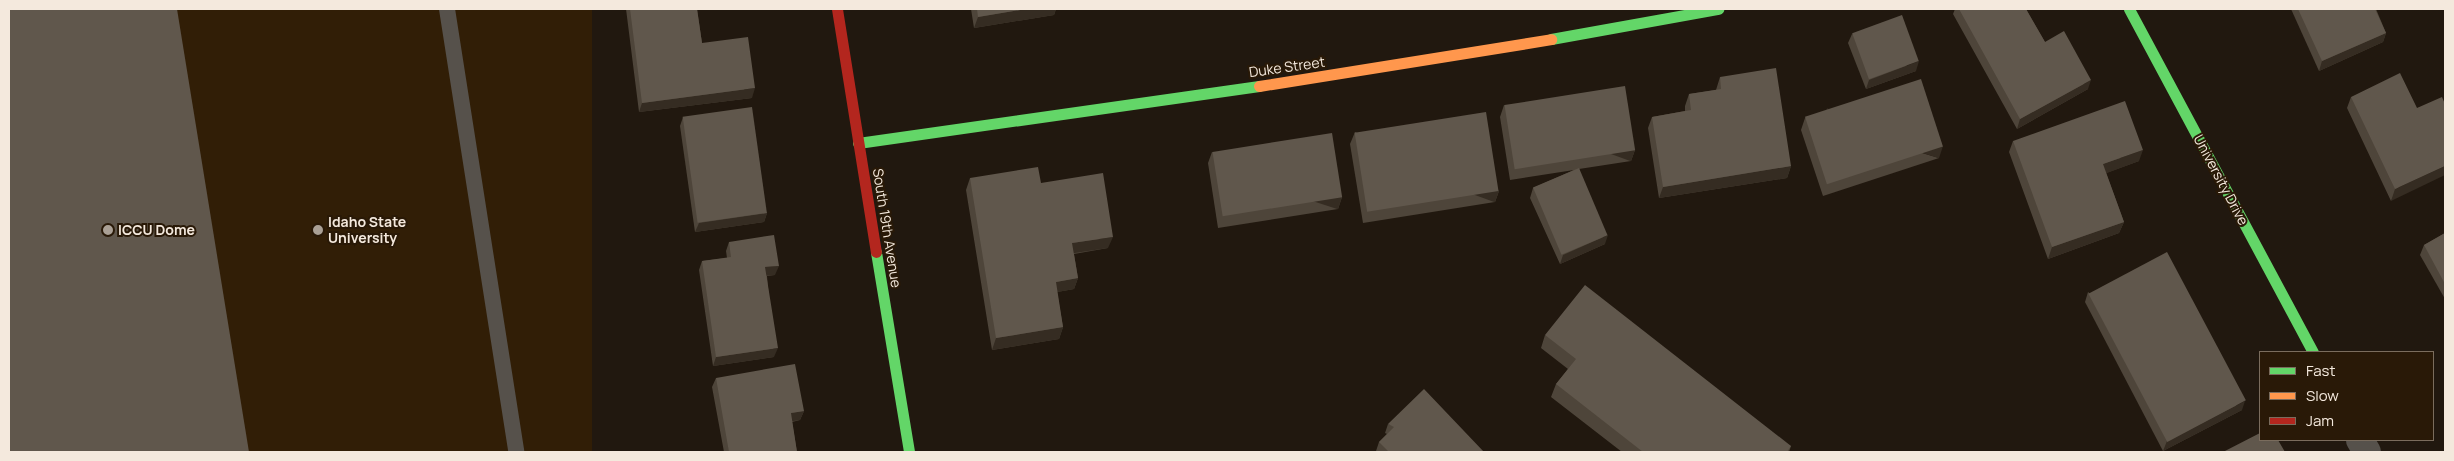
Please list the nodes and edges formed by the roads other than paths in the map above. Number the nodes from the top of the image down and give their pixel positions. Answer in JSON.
{"nodes":[{"id":1,"x":446,"y":9,"type":"edge"},
{"id":2,"x":837,"y":9,"type":"edge"},
{"id":3,"x":1718,"y":9,"type":"edge"},
{"id":4,"x":2129,"y":9,"type":"edge"},
{"id":5,"x":858,"y":143,"type":"junction"},
{"id":6,"x":2312,"y":351,"type":"edge"},
{"id":7,"x":2361,"y":441,"type":"edge"},
{"id":8,"x":516,"y":452,"type":"edge"},
{"id":9,"x":909,"y":452,"type":"edge"},
{"id":10,"x":2367,"y":452,"type":"edge"}],
"edges":[{"from":1,"to":8,"type":"lane"},
{"from":2,"to":5,"type":"street","name":"South 19th Avenue"},
{"from":3,"to":5,"type":"street","name":"Duke Street"},
{"from":4,"to":6,"type":"street","name":"University Drive"},
{"from":5,"to":9,"type":"street","name":"South 19th Avenue"},
{"from":7,"to":10,"type":"street"}]}
